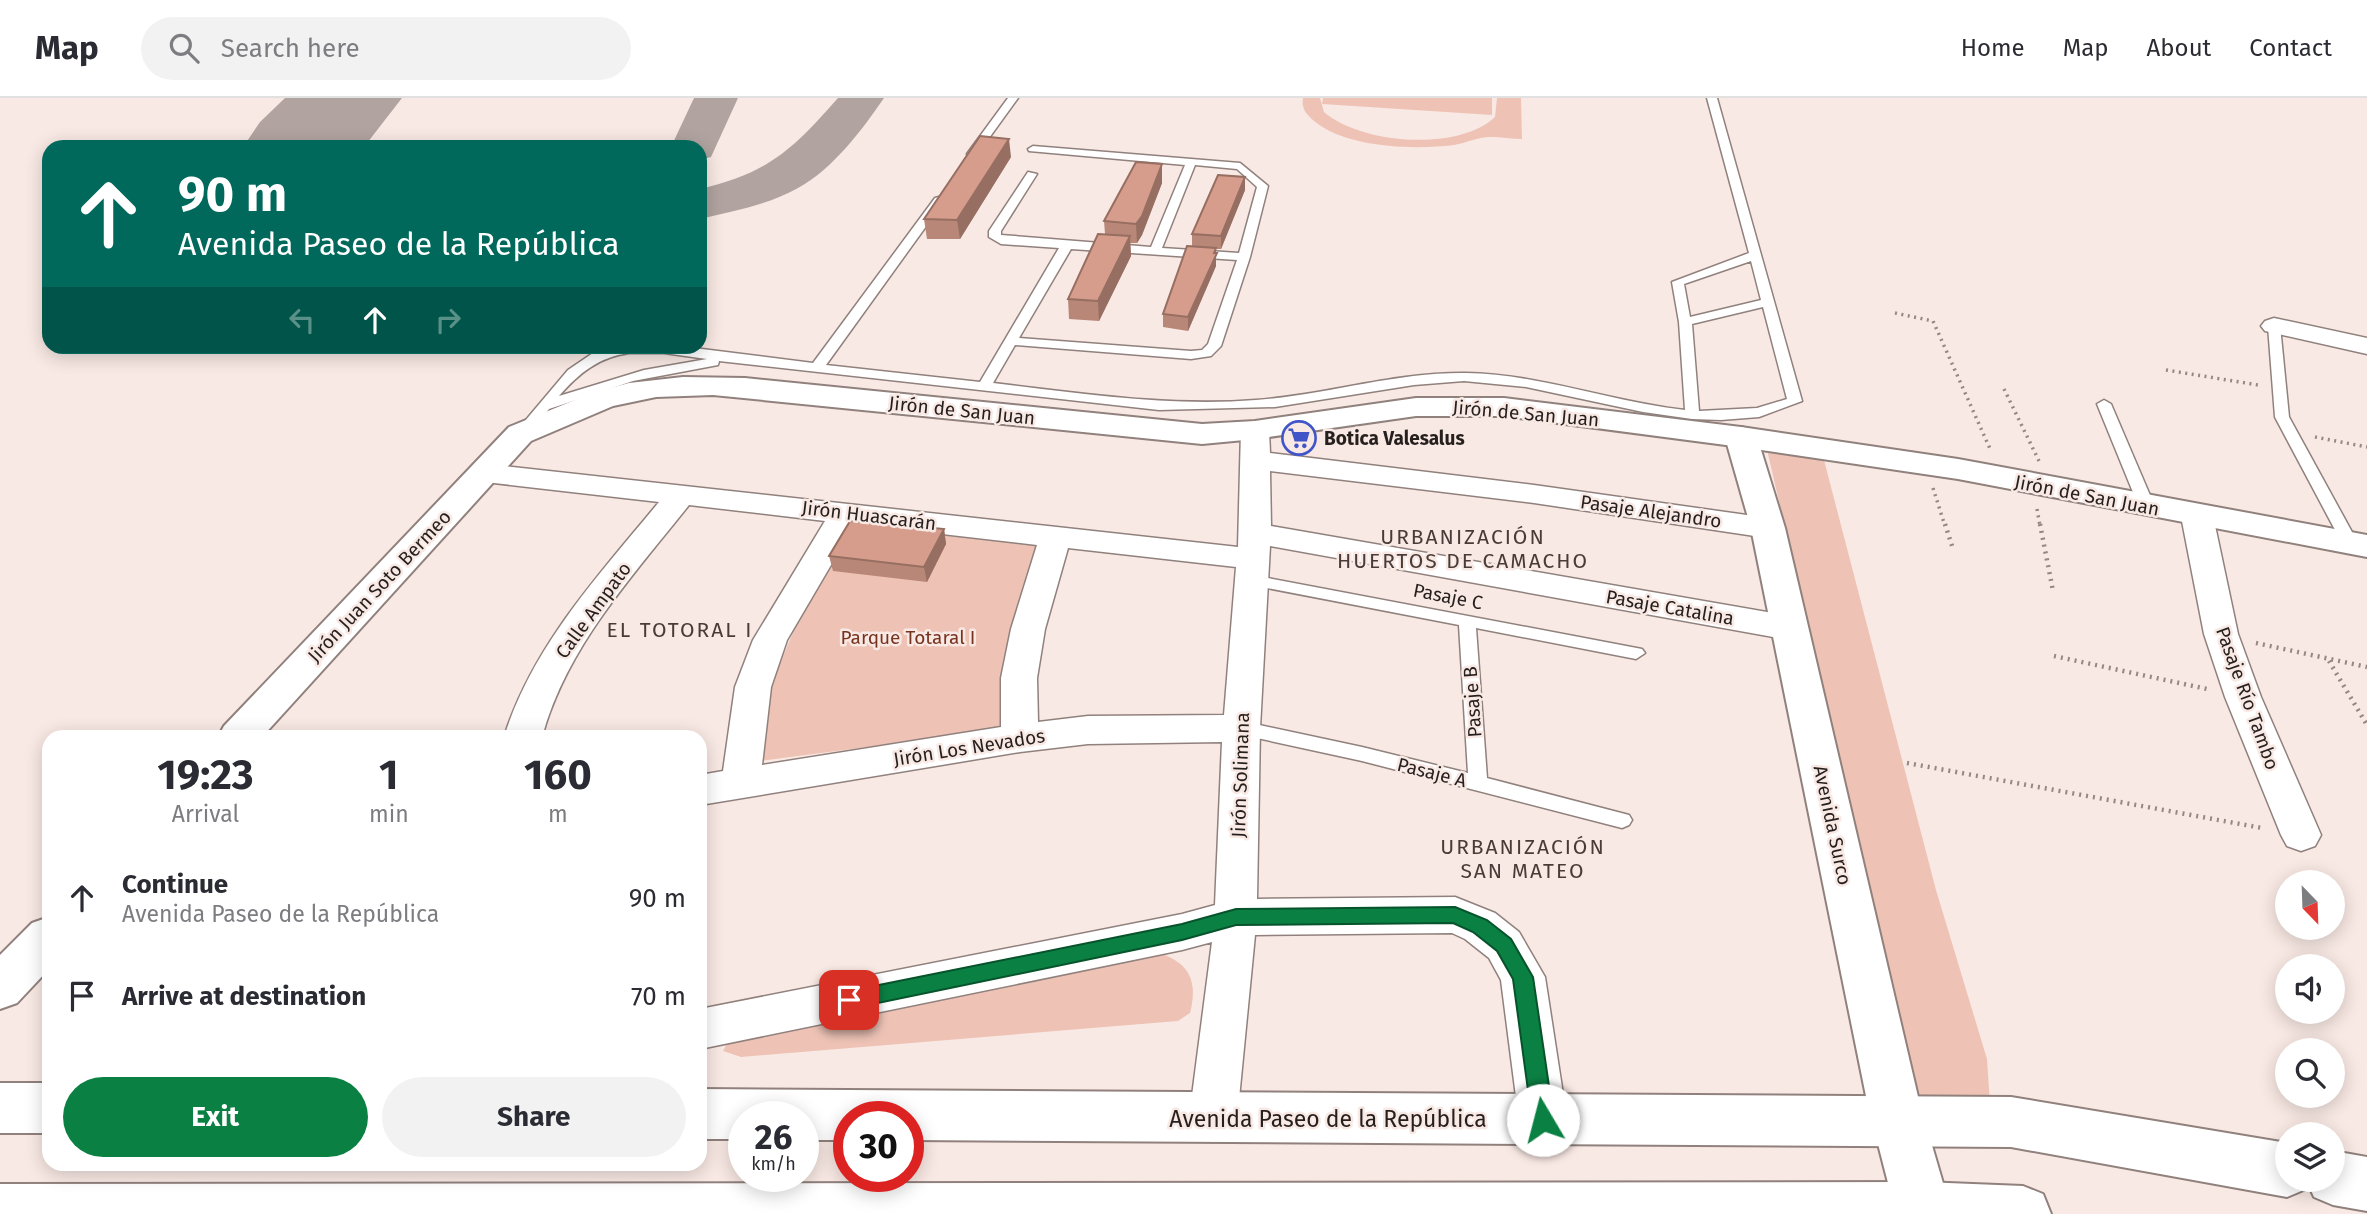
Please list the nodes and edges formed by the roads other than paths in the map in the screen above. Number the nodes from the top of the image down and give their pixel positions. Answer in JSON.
{"nodes":[{"id":1,"x":1013,"y":98,"type":"edge"},
{"id":2,"x":1712,"y":98,"type":"edge"},
{"id":3,"x":1032,"y":149,"type":"dead end"},
{"id":4,"x":1191,"y":162,"type":"junction"},
{"id":5,"x":965,"y":164,"type":"edge"},
{"id":6,"x":1031,"y":174,"type":"dead end"},
{"id":7,"x":948,"y":186,"type":"edge"},
{"id":8,"x":1067,"y":245,"type":"junction"},
{"id":9,"x":1155,"y":251,"type":"junction"},
{"id":10,"x":1755,"y":255,"type":"junction"},
{"id":11,"x":1244,"y":257,"type":"junction"},
{"id":12,"x":1768,"y":302,"type":"junction"},
{"id":13,"x":1685,"y":322,"type":"junction"},
{"id":14,"x":2274,"y":326,"type":"joint"},
{"id":15,"x":1012,"y":341,"type":"junction"},
{"id":16,"x":2367,"y":346,"type":"edge"},
{"id":17,"x":605,"y":354,"type":"edge"},
{"id":18,"x":703,"y":354,"type":"edge"},
{"id":19,"x":737,"y":359,"type":"junction"},
{"id":20,"x":817,"y":367,"type":"junction"},
{"id":21,"x":984,"y":386,"type":"junction"},
{"id":22,"x":2104,"y":404,"type":"dead end"},
{"id":23,"x":545,"y":406,"type":"junction"},
{"id":24,"x":1692,"y":415,"type":"junction"},
{"id":25,"x":520,"y":435,"type":"junction"},
{"id":26,"x":1741,"y":437,"type":"junction"},
{"id":27,"x":1255,"y":445,"type":"junction"},
{"id":28,"x":485,"y":473,"type":"junction"},
{"id":29,"x":682,"y":494,"type":"junction"},
{"id":30,"x":2147,"y":507,"type":"junction"},
{"id":31,"x":846,"y":512,"type":"junction"},
{"id":32,"x":2197,"y":516,"type":"junction"},
{"id":33,"x":1768,"y":528,"type":"junction"},
{"id":34,"x":1055,"y":537,"type":"junction"},
{"id":35,"x":2358,"y":545,"type":"edge"},
{"id":36,"x":1253,"y":557,"type":"junction"},
{"id":37,"x":1467,"y":621,"type":"junction"},
{"id":38,"x":1790,"y":628,"type":"junction"},
{"id":39,"x":1636,"y":653,"type":"dead end"},
{"id":40,"x":1241,"y":728,"type":"junction"},
{"id":41,"x":245,"y":730,"type":"edge"},
{"id":42,"x":524,"y":730,"type":"edge"},
{"id":43,"x":1020,"y":738,"type":"junction"},
{"id":44,"x":741,"y":783,"type":"junction"},
{"id":45,"x":1478,"y":784,"type":"junction"},
{"id":46,"x":707,"y":789,"type":"edge"},
{"id":47,"x":1622,"y":820,"type":"dead end"},
{"id":48,"x":2301,"y":835,"type":"road end"},
{"id":49,"x":1236,"y":917,"type":"junction"},
{"id":50,"x":42,"y":944,"type":"edge"},
{"id":51,"x":0,"y":988,"type":"edge"},
{"id":52,"x":707,"y":1028,"type":"edge"},
{"id":53,"x":0,"y":1108,"type":"edge"},
{"id":54,"x":42,"y":1108,"type":"edge"},
{"id":55,"x":707,"y":1114,"type":"edge"},
{"id":56,"x":1213,"y":1119,"type":"junction"},
{"id":57,"x":1543,"y":1120,"type":"junction"},
{"id":58,"x":1899,"y":1122,"type":"junction"},
{"id":59,"x":2275,"y":1168,"type":"edge"},
{"id":60,"x":2345,"y":1180,"type":"edge"},
{"id":61,"x":2367,"y":1184,"type":"edge"},
{"id":62,"x":0,"y":1212,"type":"edge"},
{"id":63,"x":1924,"y":1212,"type":"edge"},
{"id":64,"x":2022,"y":1214,"type":"edge"}],
"edges":[{"from":1,"to":5,"type":"lane"},
{"from":2,"to":10,"type":"lane"},
{"from":3,"to":4,"type":"lane"},
{"from":4,"to":9,"type":"lane"},
{"from":4,"to":11,"type":"lane"},
{"from":6,"to":8,"type":"lane"},
{"from":7,"to":20,"type":"lane"},
{"from":8,"to":9,"type":"lane"},
{"from":8,"to":15,"type":"lane"},
{"from":9,"to":11,"type":"lane"},
{"from":10,"to":12,"type":"lane"},
{"from":10,"to":13,"type":"lane"},
{"from":11,"to":15,"type":"lane"},
{"from":12,"to":13,"type":"lane"},
{"from":12,"to":24,"type":"lane"},
{"from":13,"to":24,"type":"lane"},
{"from":14,"to":16,"type":"street"},
{"from":14,"to":35,"type":"lane"},
{"from":15,"to":21,"type":"lane"},
{"from":17,"to":23,"type":"lane"},
{"from":18,"to":19,"type":"lane"},
{"from":19,"to":20,"type":"lane"},
{"from":19,"to":23,"type":"lane"},
{"from":20,"to":21,"type":"lane"},
{"from":21,"to":24,"type":"lane"},
{"from":22,"to":30,"type":"lane"},
{"from":23,"to":25,"type":"lane"},
{"from":25,"to":27,"type":"main road","name":"Jirón de San Juan"},
{"from":25,"to":28,"type":"main road","name":"Jirón Juan Soto Bermeo"},
{"from":26,"to":27,"type":"main road","name":"Jirón de San Juan"},
{"from":26,"to":30,"type":"main road","name":"Jirón de San Juan"},
{"from":26,"to":33,"type":"main road","name":"Avenida Surco"},
{"from":27,"to":33,"type":"street","name":"Pasaje Alejandro"},
{"from":27,"to":36,"type":"street","name":"Jirón Solimana"},
{"from":28,"to":29,"type":"street","name":"Jirón Huascarán"},
{"from":28,"to":41,"type":"main road","name":"Jirón Juan Soto Bermeo"},
{"from":29,"to":31,"type":"street","name":"Jirón Huascarán"},
{"from":29,"to":42,"type":"street","name":"Calle Ampato"},
{"from":30,"to":32,"type":"main road","name":"Jirón de San Juan"},
{"from":31,"to":34,"type":"street","name":"Jirón Huascarán"},
{"from":31,"to":44,"type":"street"},
{"from":32,"to":35,"type":"main road","name":"Jirón de San Juan"},
{"from":32,"to":48,"type":"street","name":"Pasaje Río Tambo"},
{"from":33,"to":38,"type":"main road","name":"Avenida Surco"},
{"from":34,"to":36,"type":"street","name":"Jirón Huascarán"},
{"from":34,"to":43,"type":"street"},
{"from":36,"to":37,"type":"lane","name":"Pasaje C"},
{"from":36,"to":38,"type":"street","name":"Pasaje Catalina"},
{"from":36,"to":40,"type":"street","name":"Jirón Solimana"},
{"from":37,"to":39,"type":"lane","name":"Pasaje C"},
{"from":37,"to":45,"type":"lane","name":"Pasaje B"},
{"from":38,"to":58,"type":"main road","name":"Avenida Surco"},
{"from":40,"to":43,"type":"street","name":"Jirón Los Nevados"},
{"from":40,"to":45,"type":"lane","name":"Pasaje A"},
{"from":40,"to":49,"type":"street","name":"Jirón Solimana"},
{"from":43,"to":44,"type":"street","name":"Jirón Los Nevados"},
{"from":44,"to":46,"type":"street","name":"Jirón Los Nevados"},
{"from":45,"to":47,"type":"lane","name":"Pasaje A"},
{"from":49,"to":52,"type":"street"},
{"from":49,"to":56,"type":"street","name":"Jirón Solimana"},
{"from":49,"to":57,"type":"street"},
{"from":50,"to":51,"type":"main road"},
{"from":53,"to":54,"type":"main road"},
{"from":55,"to":56,"type":"main road","name":"Avenida Paseo de la República"},
{"from":56,"to":57,"type":"main road","name":"Avenida Paseo de la República"},
{"from":57,"to":58,"type":"main road","name":"Avenida Paseo de la República"},
{"from":58,"to":59,"type":"main road","name":"Avenida Paseo de la República"},
{"from":58,"to":63,"type":"main road","name":"Avenida Surco"},
{"from":60,"to":61,"type":"main road"},
{"from":62,"to":63,"type":"main road"},
{"from":63,"to":64,"type":"main road"}]}
